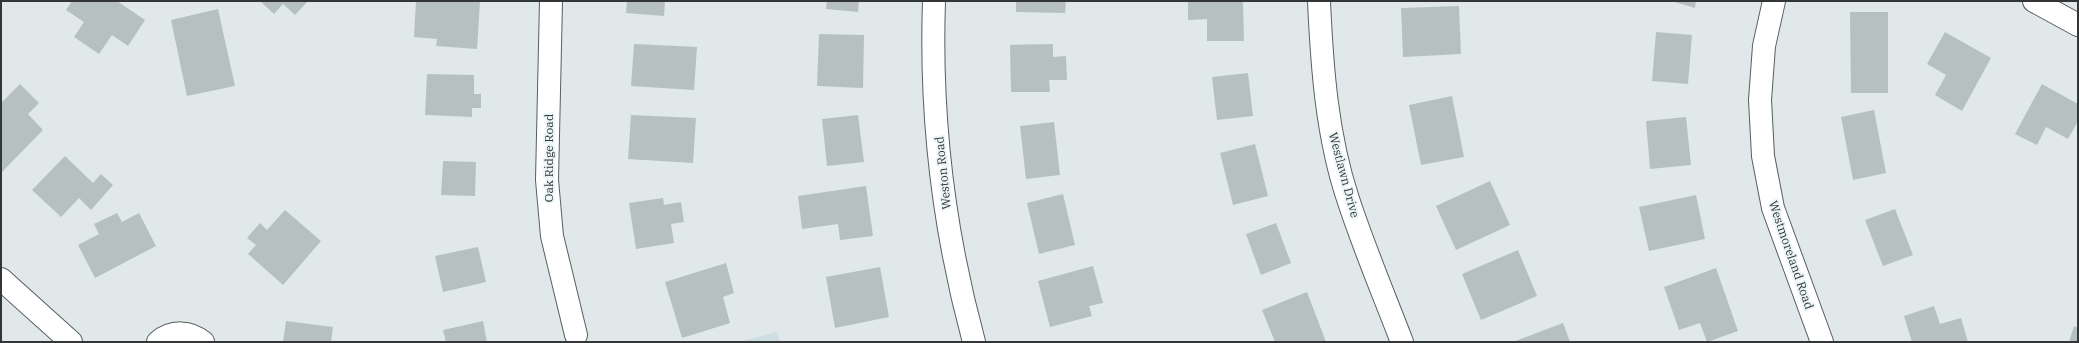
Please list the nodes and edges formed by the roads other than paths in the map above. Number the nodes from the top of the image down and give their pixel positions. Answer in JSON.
{"nodes":[{"id":1,"x":551,"y":1,"type":"edge"},
{"id":2,"x":934,"y":1,"type":"edge"},
{"id":3,"x":1319,"y":1,"type":"edge"},
{"id":4,"x":1774,"y":1,"type":"edge"},
{"id":5,"x":2034,"y":1,"type":"edge"},
{"id":6,"x":2078,"y":25,"type":"edge"},
{"id":7,"x":1,"y":279,"type":"edge"},
{"id":8,"x":576,"y":335,"type":"dead end"},
{"id":9,"x":72,"y":342,"type":"edge"},
{"id":10,"x":158,"y":342,"type":"edge"},
{"id":11,"x":203,"y":342,"type":"edge"},
{"id":12,"x":974,"y":342,"type":"edge"},
{"id":13,"x":1402,"y":342,"type":"edge"},
{"id":14,"x":1822,"y":342,"type":"edge"}],
"edges":[{"from":1,"to":8,"type":"street","name":"Oak Ridge Road"},
{"from":2,"to":12,"type":"street","name":"Weston Road"},
{"from":3,"to":13,"type":"street","name":"Westlawn Drive"},
{"from":4,"to":14,"type":"street","name":"Westmoreland Road"},
{"from":5,"to":6,"type":"street"},
{"from":7,"to":9,"type":"street"},
{"from":10,"to":11,"type":"street"}]}
